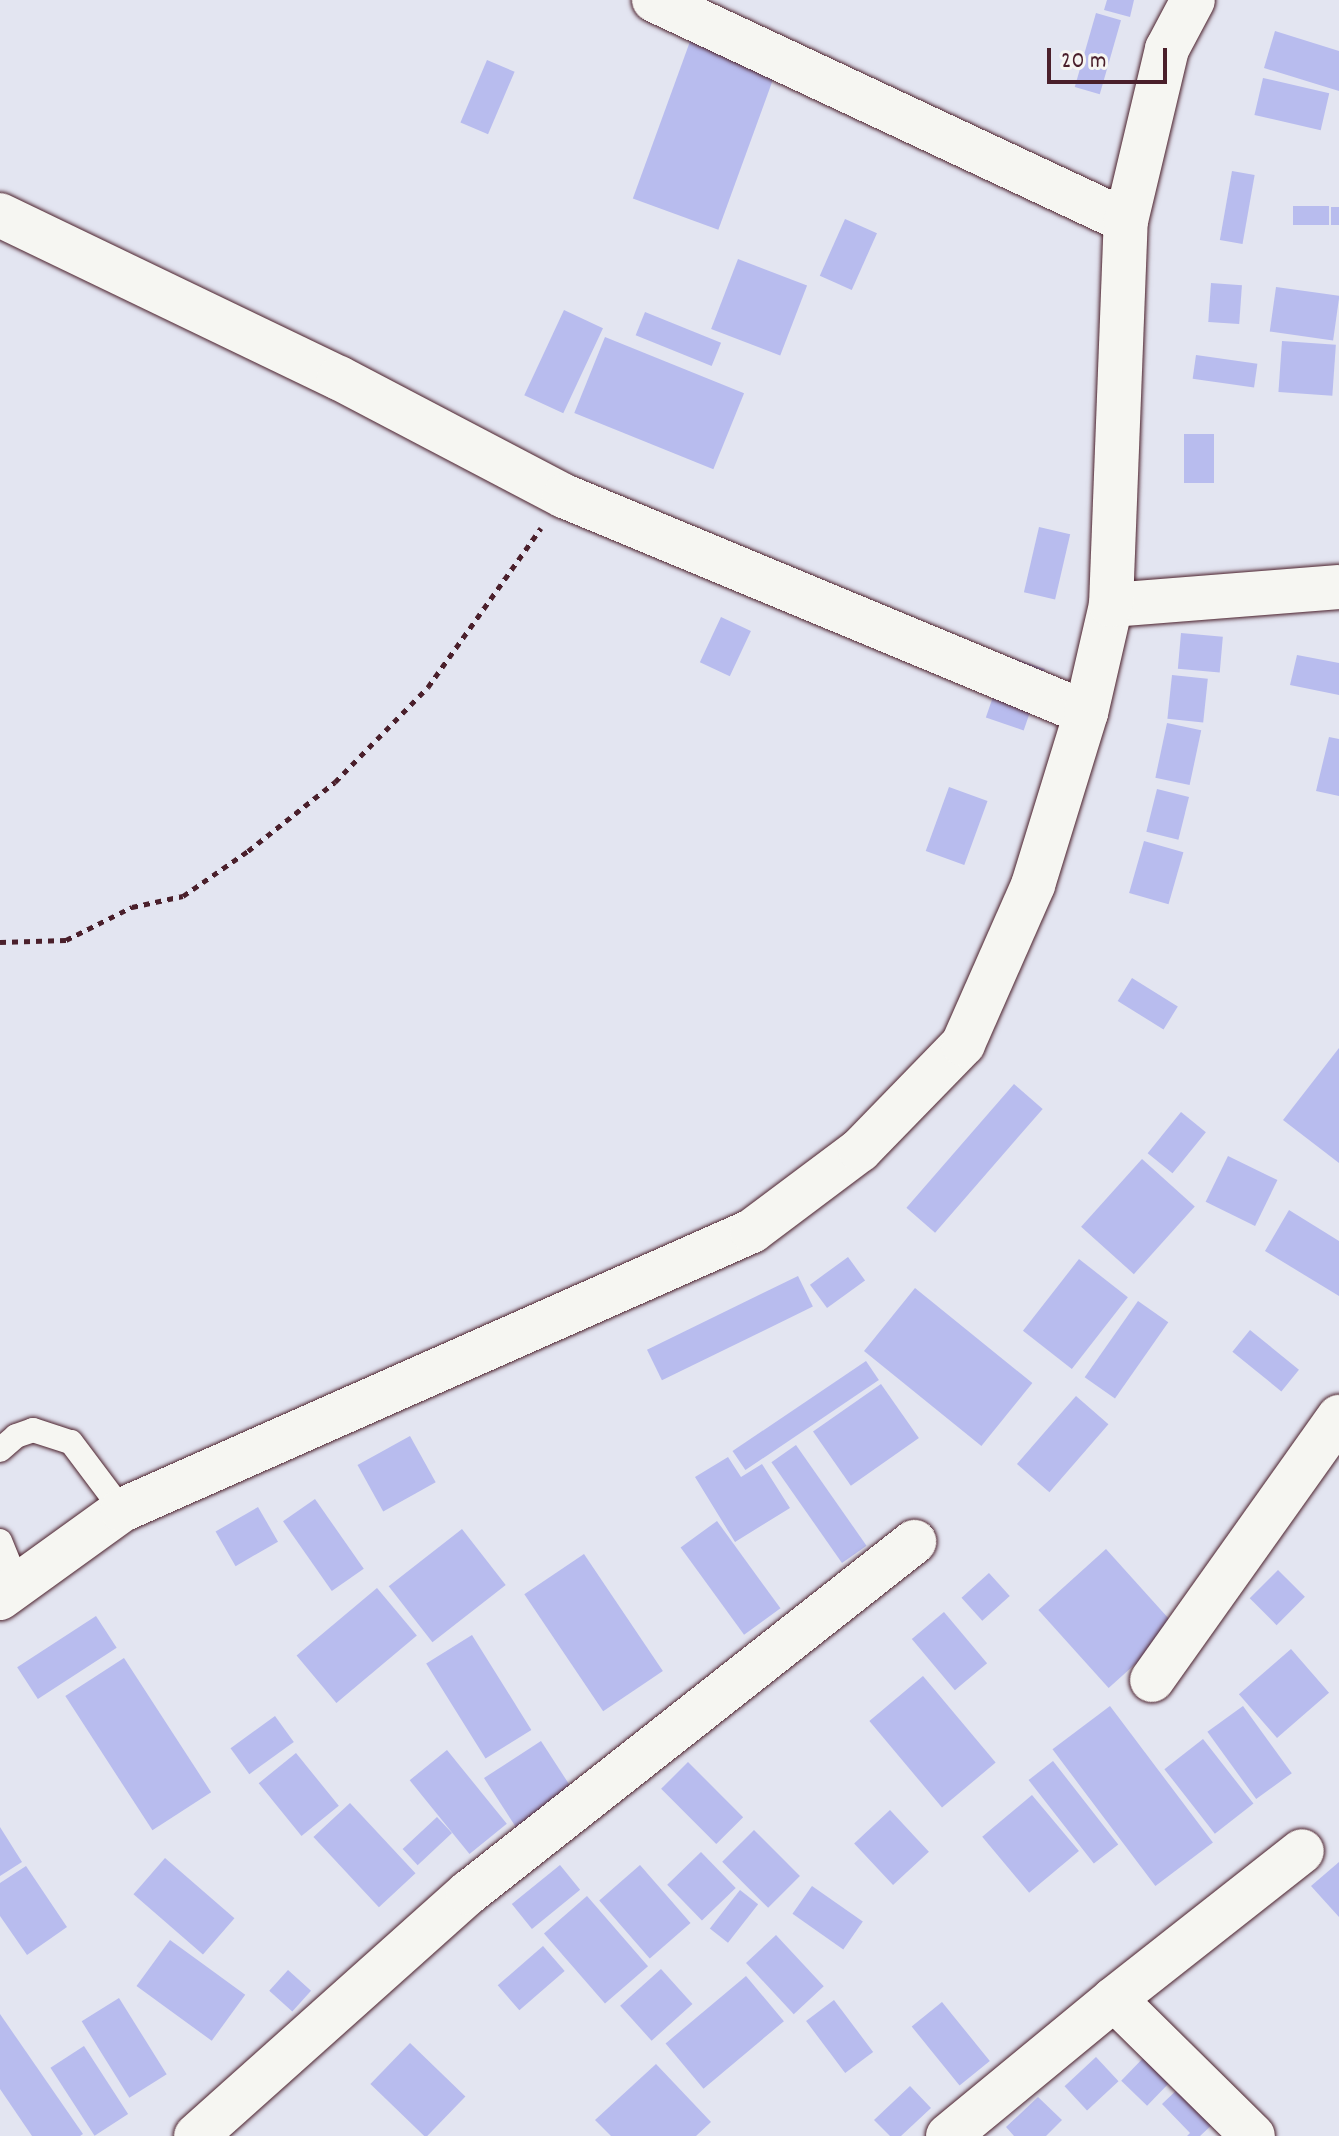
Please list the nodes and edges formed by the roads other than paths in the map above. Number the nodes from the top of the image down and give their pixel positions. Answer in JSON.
{"nodes":[{"id":1,"x":654,"y":0,"type":"edge"},
{"id":2,"x":1193,"y":0,"type":"edge"},
{"id":3,"x":0,"y":215,"type":"edge"},
{"id":4,"x":1126,"y":221,"type":"junction"},
{"id":5,"x":1339,"y":587,"type":"edge"},
{"id":6,"x":1111,"y":605,"type":"junction"},
{"id":7,"x":1086,"y":713,"type":"junction"},
{"id":8,"x":1339,"y":1417,"type":"edge"},
{"id":9,"x":0,"y":1450,"type":"edge"},
{"id":10,"x":122,"y":1510,"type":"junction"},
{"id":11,"x":0,"y":1541,"type":"edge"},
{"id":12,"x":914,"y":1542,"type":"dead end"},
{"id":13,"x":9,"y":1591,"type":"edge"},
{"id":14,"x":1152,"y":1680,"type":"dead end"},
{"id":15,"x":1302,"y":1851,"type":"dead end"},
{"id":16,"x":1114,"y":1999,"type":"junction"},
{"id":17,"x":196,"y":2136,"type":"edge"},
{"id":18,"x":948,"y":2136,"type":"edge"},
{"id":19,"x":1253,"y":2136,"type":"edge"}],
"edges":[{"from":1,"to":4,"type":"street"},
{"from":2,"to":4,"type":"street"},
{"from":3,"to":7,"type":"street"},
{"from":4,"to":6,"type":"street"},
{"from":5,"to":6,"type":"street"},
{"from":6,"to":7,"type":"street"},
{"from":7,"to":10,"type":"street"},
{"from":8,"to":14,"type":"street"},
{"from":9,"to":10,"type":"lane"},
{"from":10,"to":13,"type":"street"},
{"from":11,"to":13,"type":"lane"},
{"from":12,"to":17,"type":"street"},
{"from":15,"to":16,"type":"street"},
{"from":16,"to":18,"type":"street"},
{"from":16,"to":19,"type":"street"}]}
